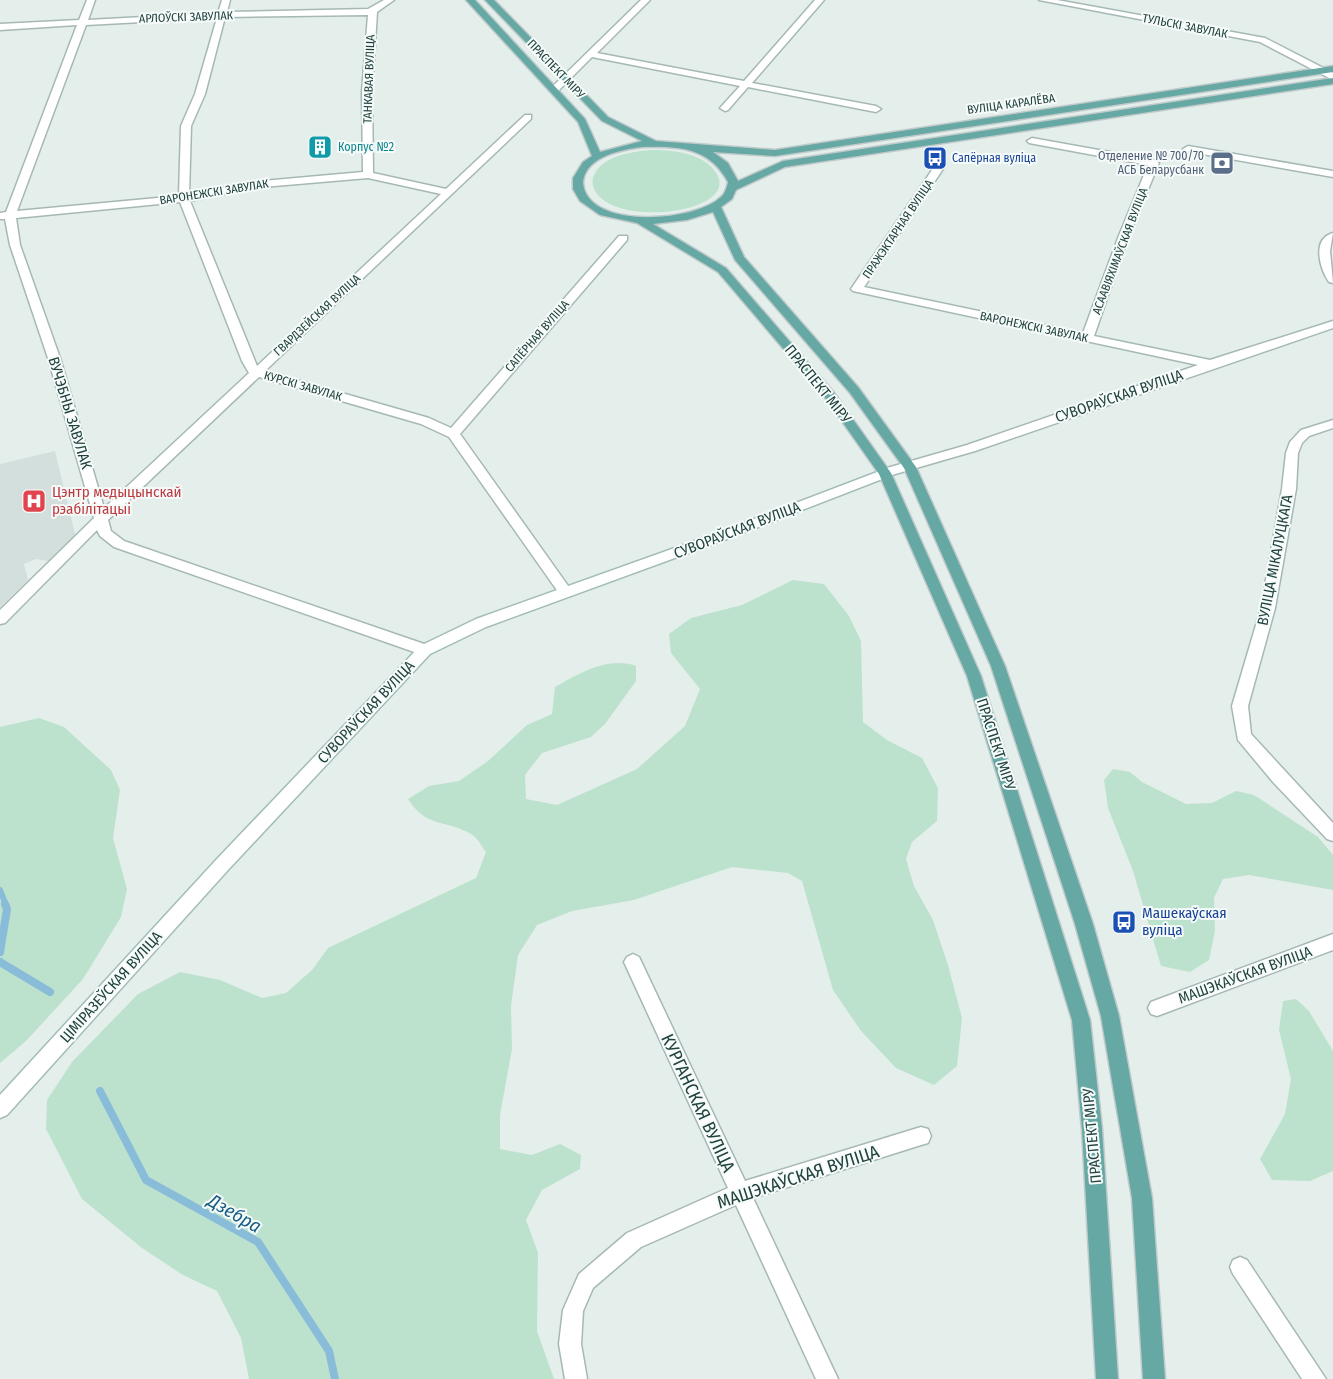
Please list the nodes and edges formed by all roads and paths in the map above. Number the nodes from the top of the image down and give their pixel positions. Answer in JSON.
{"nodes":[{"id":1,"x":91,"y":0,"type":"edge"},
{"id":2,"x":226,"y":0,"type":"edge"},
{"id":3,"x":390,"y":0,"type":"edge"},
{"id":4,"x":470,"y":0,"type":"edge"},
{"id":5,"x":489,"y":0,"type":"edge"},
{"id":6,"x":646,"y":0,"type":"edge"},
{"id":7,"x":820,"y":0,"type":"edge"},
{"id":8,"x":1043,"y":0,"type":"edge"},
{"id":9,"x":373,"y":11,"type":"junction"},
{"id":10,"x":222,"y":15,"type":"junction"},
{"id":11,"x":83,"y":21,"type":"junction"},
{"id":12,"x":0,"y":27,"type":"edge"},
{"id":13,"x":590,"y":54,"type":"junction"},
{"id":14,"x":1333,"y":69,"type":"edge"},
{"id":15,"x":1321,"y":71,"type":"junction"},
{"id":16,"x":1333,"y":77,"type":"edge"},
{"id":17,"x":564,"y":79,"type":"junction"},
{"id":18,"x":1333,"y":81,"type":"edge"},
{"id":19,"x":746,"y":84,"type":"junction"},
{"id":20,"x":554,"y":90,"type":"junction"},
{"id":21,"x":725,"y":108,"type":"dead end"},
{"id":22,"x":876,"y":108,"type":"dead end"},
{"id":23,"x":528,"y":117,"type":"dead end"},
{"id":24,"x":1032,"y":140,"type":"dead end"},
{"id":25,"x":655,"y":143,"type":"junction"},
{"id":26,"x":692,"y":148,"type":"junction"},
{"id":27,"x":1188,"y":149,"type":"dead end"},
{"id":28,"x":597,"y":157,"type":"junction"},
{"id":29,"x":938,"y":169,"type":"dead end"},
{"id":30,"x":1333,"y":174,"type":"edge"},
{"id":31,"x":368,"y":175,"type":"junction"},
{"id":32,"x":732,"y":188,"type":"junction"},
{"id":33,"x":448,"y":192,"type":"junction"},
{"id":34,"x":184,"y":200,"type":"junction"},
{"id":35,"x":716,"y":206,"type":"junction"},
{"id":36,"x":5,"y":215,"type":"edge"},
{"id":37,"x":641,"y":221,"type":"junction"},
{"id":38,"x":1333,"y":236,"type":"edge"},
{"id":39,"x":623,"y":238,"type":"dead end"},
{"id":40,"x":1333,"y":280,"type":"edge"},
{"id":41,"x":857,"y":289,"type":"joint"},
{"id":42,"x":1333,"y":324,"type":"edge"},
{"id":43,"x":1087,"y":338,"type":"junction"},
{"id":44,"x":1211,"y":364,"type":"junction"},
{"id":45,"x":255,"y":372,"type":"junction"},
{"id":46,"x":1333,"y":424,"type":"edge"},
{"id":47,"x":453,"y":434,"type":"junction"},
{"id":48,"x":910,"y":467,"type":"junction"},
{"id":49,"x":885,"y":473,"type":"junction"},
{"id":50,"x":102,"y":518,"type":"junction"},
{"id":51,"x":566,"y":593,"type":"junction"},
{"id":52,"x":0,"y":619,"type":"edge"},
{"id":53,"x":425,"y":650,"type":"junction"},
{"id":54,"x":1333,"y":834,"type":"edge"},
{"id":55,"x":222,"y":865,"type":"joint"},
{"id":56,"x":1333,"y":942,"type":"edge"},
{"id":57,"x":633,"y":962,"type":"dead end"},
{"id":58,"x":1157,"y":1008,"type":"dead end"},
{"id":59,"x":0,"y":1108,"type":"edge"},
{"id":60,"x":921,"y":1136,"type":"dead end"},
{"id":61,"x":739,"y":1193,"type":"junction"},
{"id":62,"x":1240,"y":1267,"type":"dead end"},
{"id":63,"x":576,"y":1379,"type":"edge"},
{"id":64,"x":827,"y":1379,"type":"edge"},
{"id":65,"x":1107,"y":1379,"type":"edge"},
{"id":66,"x":1154,"y":1379,"type":"edge"},
{"id":67,"x":1315,"y":1379,"type":"edge"}],
"edges":[{"from":1,"to":11,"type":"street"},
{"from":2,"to":10,"type":"street","name":"КУРСКІ ЗАВУЛАК"},
{"from":3,"to":9,"type":"street"},
{"from":4,"to":20,"type":"main road","name":"ПРАСПЕКТ МІРУ"},
{"from":5,"to":17,"type":"main road","name":"ПРАСПЕКТ МІРУ"},
{"from":6,"to":13,"type":"street"},
{"from":7,"to":19,"type":"street"},
{"from":8,"to":15,"type":"street","name":"ТУЛЬСКІ ЗАВУЛАК"},
{"from":9,"to":10,"type":"street","name":"АРЛОЎСКІ ЗАВУЛАК"},
{"from":9,"to":31,"type":"street","name":"ТАНКАВАЯ ВУЛІЦА"},
{"from":10,"to":11,"type":"street","name":"АРЛОЎСКІ ЗАВУЛАК"},
{"from":10,"to":34,"type":"street","name":"КУРСКІ ЗАВУЛАК"},
{"from":11,"to":12,"type":"street","name":"АРЛОЎСКІ ЗАВУЛАК"},
{"from":11,"to":36,"type":"street"},
{"from":13,"to":17,"type":"street"},
{"from":13,"to":19,"type":"street"},
{"from":14,"to":15,"type":"main road","name":"ВУЛІЦА КАРАЛЁВА"},
{"from":15,"to":16,"type":"street","name":"ТУЛЬСКІ ЗАВУЛАК"},
{"from":15,"to":26,"type":"main road","name":"ВУЛІЦА КАРАЛЁВА"},
{"from":17,"to":20,"type":"street"},
{"from":17,"to":25,"type":"main road","name":"ПРАСПЕКТ МІРУ"},
{"from":18,"to":32,"type":"main road","name":"ВУЛІЦА КАРАЛЁВА"},
{"from":19,"to":21,"type":"street"},
{"from":19,"to":22,"type":"street"},
{"from":20,"to":28,"type":"main road","name":"ПРАСПЕКТ МІРУ"},
{"from":23,"to":33,"type":"street","name":"ГВАРДЗЕЙСКАЯ ВУЛІЦА"},
{"from":24,"to":43,"type":"street","name":"АСААВІЯХІМАЎСКАЯ ВУЛІЦА"},
{"from":25,"to":26,"type":"main road","name":"ПРАСПЕКТ МІРУ"},
{"from":25,"to":28,"type":"main road","name":"ПРАСПЕКТ МІРУ"},
{"from":26,"to":32,"type":"main road","name":"ПРАСПЕКТ МІРУ"},
{"from":27,"to":30,"type":"street"},
{"from":28,"to":37,"type":"main road","name":"ПРАСПЕКТ МІРУ"},
{"from":29,"to":41,"type":"street","name":"ПРАЖЭКТАРНАЯ ВУЛІЦА"},
{"from":31,"to":33,"type":"street"},
{"from":31,"to":34,"type":"street","name":"ВАРОНЕЖСКІ ЗАВУЛАК"},
{"from":32,"to":35,"type":"main road","name":"ПРАСПЕКТ МІРУ"},
{"from":33,"to":45,"type":"street","name":"ГВАРДЗЕЙСКАЯ ВУЛІЦА"},
{"from":34,"to":36,"type":"street","name":"ВАРОНЕЖСКІ ЗАВУЛАК"},
{"from":34,"to":45,"type":"street","name":"КУРСКІ ЗАВУЛАК"},
{"from":35,"to":37,"type":"main road","name":"ПРАСПЕКТ МІРУ"},
{"from":35,"to":48,"type":"main road","name":"ПРАСПЕКТ МІРУ"},
{"from":36,"to":50,"type":"street","name":"ВУЧЭБНЫ ЗАВУЛАК"},
{"from":37,"to":49,"type":"main road","name":"ПРАСПЕКТ МІРУ"},
{"from":38,"to":40,"type":"street"},
{"from":39,"to":47,"type":"street","name":"САПЁРНАЯ ВУЛІЦА"},
{"from":41,"to":43,"type":"street","name":"ВАРОНЕЖСКІ ЗАВУЛАК"},
{"from":42,"to":44,"type":"street","name":"СУВОРАЎСКАЯ ВУЛІЦА"},
{"from":43,"to":44,"type":"street","name":"ВАРОНЕЖСКІ ЗАВУЛАК"},
{"from":44,"to":48,"type":"street","name":"СУВОРАЎСКАЯ ВУЛІЦА"},
{"from":45,"to":47,"type":"street","name":"КУРСКІ ЗАВУЛАК"},
{"from":45,"to":50,"type":"street","name":"ГВАРДЗЕЙСКАЯ ВУЛІЦА"},
{"from":46,"to":54,"type":"street","name":"ВУЛІЦА МІКАЛУЦКАГА"},
{"from":47,"to":51,"type":"street","name":"КУРСКІ ЗАВУЛАК"},
{"from":48,"to":49,"type":"street","name":"СУВОРАЎСКАЯ ВУЛІЦА"},
{"from":48,"to":66,"type":"main road","name":"ПРАСПЕКТ МІРУ"},
{"from":49,"to":51,"type":"street","name":"СУВОРАЎСКАЯ ВУЛІЦА"},
{"from":49,"to":65,"type":"main road","name":"ПРАСПЕКТ МІРУ"},
{"from":50,"to":52,"type":"street","name":"ГВАРДЗЕЙСКАЯ ВУЛІЦА"},
{"from":50,"to":53,"type":"street","name":"ВУЧЭБНЫ ЗАВУЛАК"},
{"from":51,"to":53,"type":"street","name":"СУВОРАЎСКАЯ ВУЛІЦА"},
{"from":53,"to":55,"type":"street","name":"СУВОРАЎСКАЯ ВУЛІЦА"},
{"from":55,"to":59,"type":"street","name":"ЦІМІРАЗЕЎСКАЯ ВУЛІЦА"},
{"from":56,"to":58,"type":"street","name":"МАШЭКАЎСКАЯ ВУЛІЦА"},
{"from":57,"to":61,"type":"street","name":"КУРГАНСКАЯ ВУЛІЦА"},
{"from":60,"to":61,"type":"street","name":"МАШЭКАЎСКАЯ ВУЛІЦА"},
{"from":61,"to":63,"type":"street","name":"МАШЭКАЎСКАЯ ВУЛІЦА"},
{"from":61,"to":64,"type":"street","name":"КУРГАНСКАЯ ВУЛІЦА"},
{"from":62,"to":67,"type":"street"}]}
